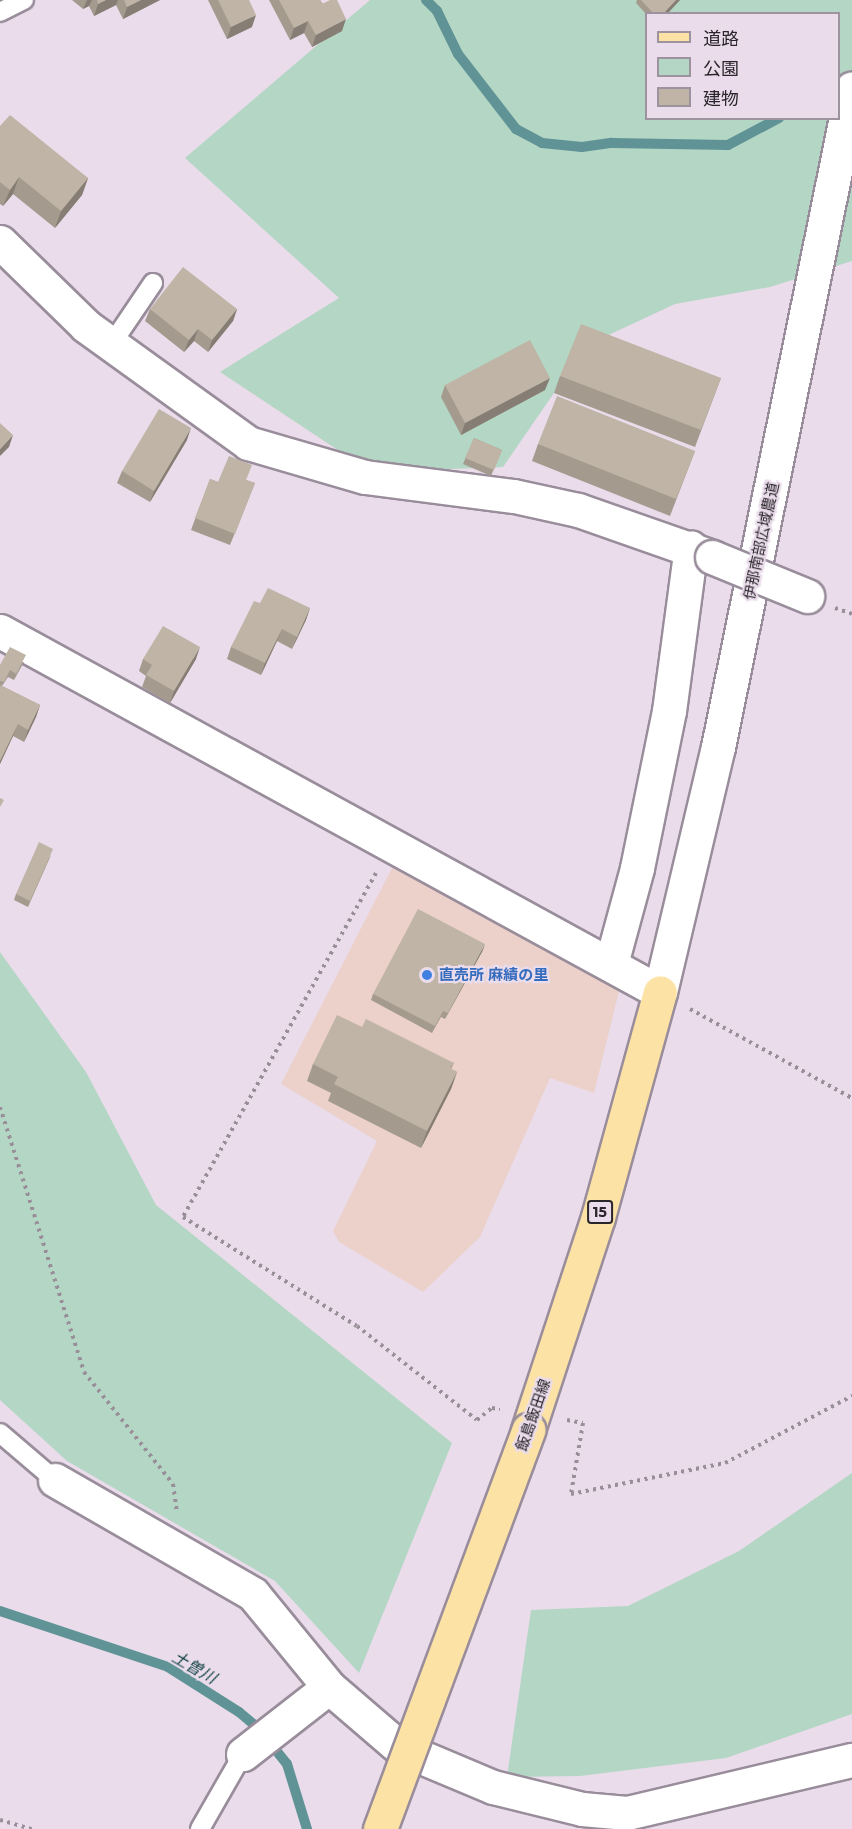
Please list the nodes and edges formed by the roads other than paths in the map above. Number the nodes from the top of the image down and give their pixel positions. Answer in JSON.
{"nodes":[{"id":1,"x":24,"y":0,"type":"edge"},
{"id":2,"x":0,"y":12,"type":"edge"},
{"id":3,"x":852,"y":88,"type":"edge"},
{"id":4,"x":0,"y":242,"type":"edge"},
{"id":5,"x":153,"y":283,"type":"dead end"},
{"id":6,"x":111,"y":345,"type":"junction"},
{"id":7,"x":702,"y":552,"type":"junction"},
{"id":8,"x":807,"y":596,"type":"dead end"},
{"id":9,"x":0,"y":631,"type":"edge"},
{"id":10,"x":610,"y":964,"type":"junction"},
{"id":11,"x":660,"y":992,"type":"junction"},
{"id":12,"x":0,"y":1433,"type":"edge"},
{"id":13,"x":55,"y":1480,"type":"joint"},
{"id":14,"x":329,"y":1687,"type":"junction"},
{"id":15,"x":243,"y":1754,"type":"joint"},
{"id":16,"x":852,"y":1760,"type":"edge"},
{"id":17,"x":200,"y":1829,"type":"edge"},
{"id":18,"x":380,"y":1829,"type":"edge"}],
"edges":[{"from":1,"to":2,"type":"lane"},
{"from":3,"to":11,"type":"street","name":"伊那南部広域農道"},
{"from":4,"to":6,"type":"street"},
{"from":5,"to":6,"type":"lane"},
{"from":6,"to":7,"type":"street"},
{"from":7,"to":8,"type":"street","bridge":true},
{"from":7,"to":10,"type":"street"},
{"from":9,"to":10,"type":"street"},
{"from":10,"to":11,"type":"street"},
{"from":11,"to":18,"type":"main road","name":"飯島飯田線","number":"15","bridge":true},
{"from":12,"to":13,"type":"lane"},
{"from":13,"to":14,"type":"street"},
{"from":14,"to":15,"type":"street"},
{"from":14,"to":16,"type":"street"},
{"from":15,"to":17,"type":"lane"}]}
